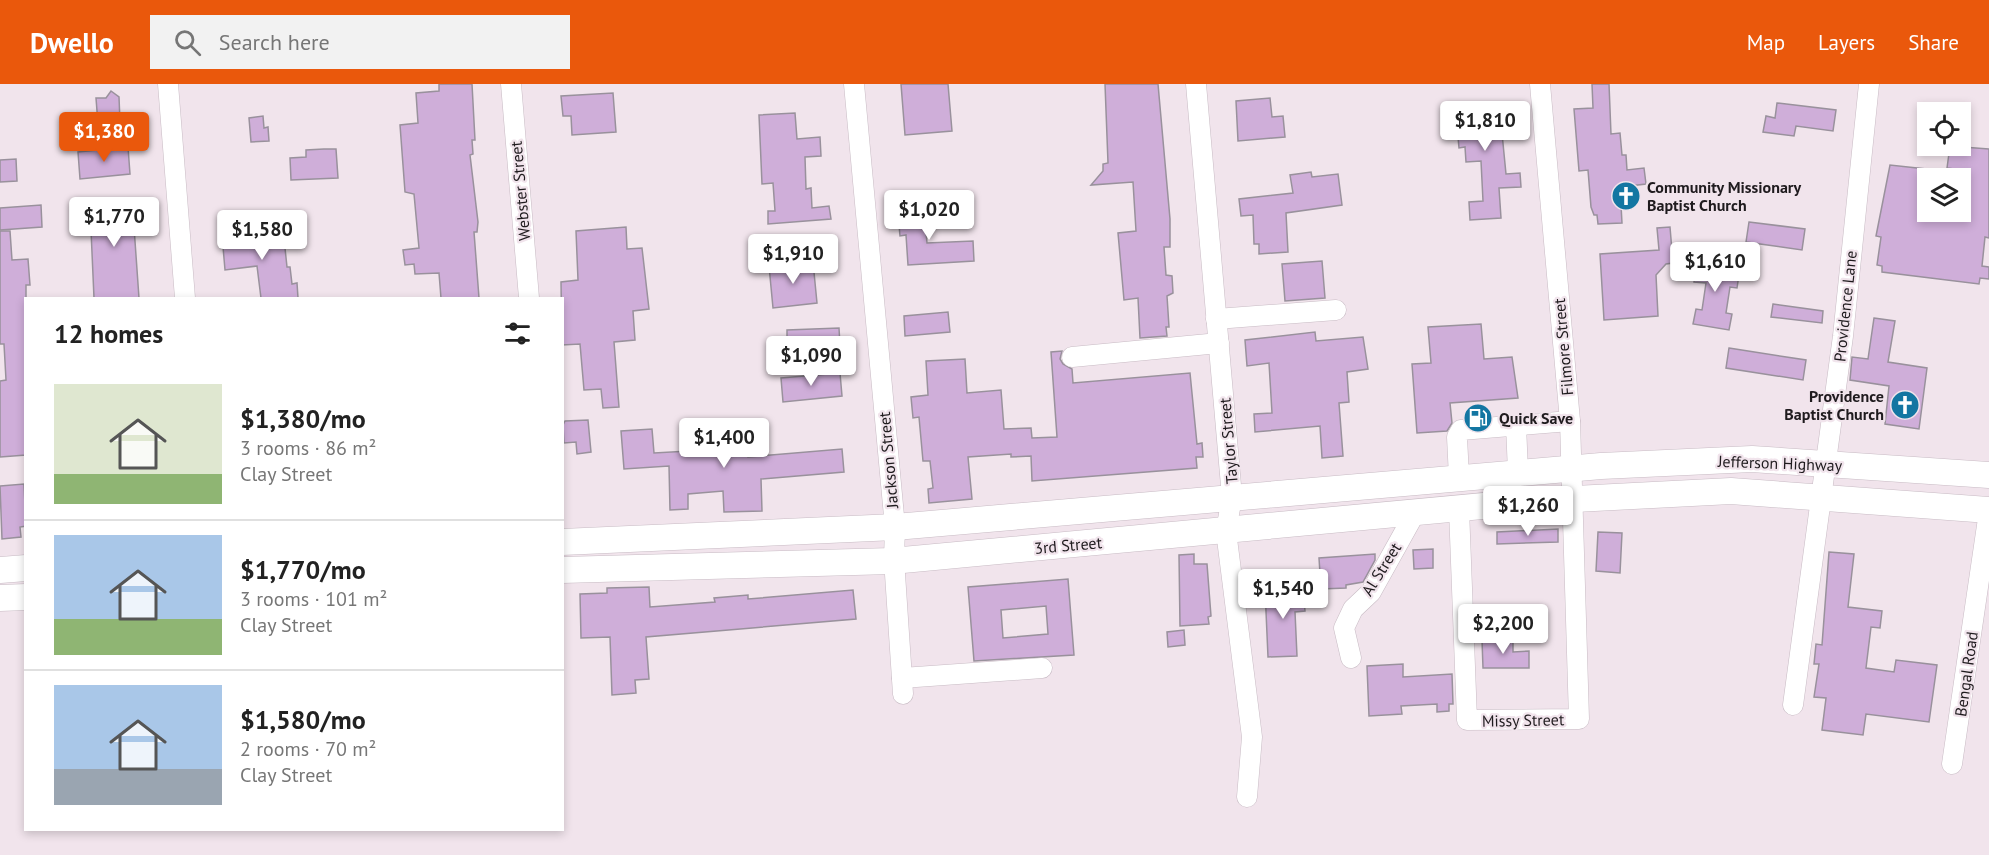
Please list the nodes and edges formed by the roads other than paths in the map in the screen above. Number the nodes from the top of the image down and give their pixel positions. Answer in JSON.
{"nodes":[{"id":1,"x":168,"y":84,"type":"edge"},
{"id":2,"x":511,"y":84,"type":"edge"},
{"id":3,"x":854,"y":84,"type":"edge"},
{"id":4,"x":1196,"y":84,"type":"edge"},
{"id":5,"x":1540,"y":84,"type":"edge"},
{"id":6,"x":1869,"y":84,"type":"edge"},
{"id":7,"x":185,"y":297,"type":"edge"},
{"id":8,"x":529,"y":297,"type":"edge"},
{"id":9,"x":1336,"y":310,"type":"dead end"},
{"id":10,"x":1216,"y":319,"type":"junction"},
{"id":11,"x":1219,"y":343,"type":"junction"},
{"id":12,"x":1072,"y":357,"type":"dead end"},
{"id":13,"x":1570,"y":421,"type":"junction"},
{"id":14,"x":1516,"y":425,"type":"junction"},
{"id":15,"x":1826,"y":464,"type":"junction"},
{"id":16,"x":1571,"y":468,"type":"junction"},
{"id":17,"x":1518,"y":472,"type":"junction"},
{"id":18,"x":1989,"y":475,"type":"edge"},
{"id":19,"x":1459,"y":477,"type":"junction"},
{"id":20,"x":1232,"y":497,"type":"junction"},
{"id":21,"x":1821,"y":498,"type":"junction"},
{"id":22,"x":1572,"y":501,"type":"junction"},
{"id":23,"x":1459,"y":508,"type":"junction"},
{"id":24,"x":1989,"y":511,"type":"edge"},
{"id":25,"x":1415,"y":513,"type":"junction"},
{"id":26,"x":895,"y":527,"type":"junction"},
{"id":27,"x":1226,"y":531,"type":"junction"},
{"id":28,"x":564,"y":543,"type":"edge"},
{"id":29,"x":894,"y":559,"type":"junction"},
{"id":30,"x":24,"y":568,"type":"edge"},
{"id":31,"x":0,"y":570,"type":"edge"},
{"id":32,"x":564,"y":570,"type":"edge"},
{"id":33,"x":24,"y":597,"type":"edge"},
{"id":34,"x":0,"y":598,"type":"edge"},
{"id":35,"x":1352,"y":658,"type":"dead end"},
{"id":36,"x":1042,"y":668,"type":"dead end"},
{"id":37,"x":1792,"y":705,"type":"dead end"},
{"id":38,"x":1579,"y":719,"type":"joint"},
{"id":39,"x":1952,"y":764,"type":"dead end"},
{"id":40,"x":1247,"y":797,"type":"dead end"}],
"edges":[{"from":1,"to":7,"type":"street"},
{"from":2,"to":8,"type":"street","name":"Webster Street"},
{"from":3,"to":26,"type":"street","name":"Jackson Street"},
{"from":4,"to":10,"type":"street","name":"Taylor Street"},
{"from":5,"to":13,"type":"street","name":"Filmore Street"},
{"from":6,"to":15,"type":"street","name":"Providence Lane"},
{"from":9,"to":10,"type":"street"},
{"from":10,"to":11,"type":"street","name":"Taylor Street"},
{"from":11,"to":12,"type":"street"},
{"from":11,"to":20,"type":"street","name":"Taylor Street"},
{"from":13,"to":14,"type":"street"},
{"from":13,"to":16,"type":"street","name":"Filmore Street"},
{"from":14,"to":17,"type":"street"},
{"from":14,"to":19,"type":"street"},
{"from":15,"to":16,"type":"main road","name":"Jefferson Highway"},
{"from":15,"to":18,"type":"main road","name":"Jefferson Highway"},
{"from":15,"to":21,"type":"street","name":"Providence Lane"},
{"from":16,"to":17,"type":"main road","name":"3rd Street"},
{"from":16,"to":22,"type":"street","name":"Filmore Street"},
{"from":17,"to":19,"type":"main road","name":"3rd Street"},
{"from":19,"to":20,"type":"main road","name":"3rd Street"},
{"from":20,"to":26,"type":"main road","name":"3rd Street"},
{"from":20,"to":27,"type":"street","name":"Taylor Street"},
{"from":21,"to":22,"type":"main road","name":"Jefferson Highway"},
{"from":21,"to":24,"type":"main road","name":"Jefferson Highway"},
{"from":21,"to":37,"type":"street","name":"Providence Lane"},
{"from":22,"to":23,"type":"main road","name":"3rd Street"},
{"from":22,"to":38,"type":"street","name":"Filmore Street"},
{"from":23,"to":25,"type":"main road","name":"3rd Street"},
{"from":23,"to":38,"type":"street","name":"Missy Street"},
{"from":24,"to":39,"type":"street","name":"Bengal Road"},
{"from":25,"to":27,"type":"main road","name":"3rd Street"},
{"from":25,"to":35,"type":"street","name":"Al Street"},
{"from":26,"to":28,"type":"main road","name":"3rd Street"},
{"from":26,"to":29,"type":"street","name":"Jackson Street"},
{"from":27,"to":29,"type":"main road","name":"3rd Street"},
{"from":27,"to":40,"type":"street","name":"Taylor Street"},
{"from":29,"to":32,"type":"main road","name":"3rd Street"},
{"from":29,"to":36,"type":"street","name":"Jackson Street"},
{"from":30,"to":31,"type":"main road"},
{"from":33,"to":34,"type":"main road"}]}
